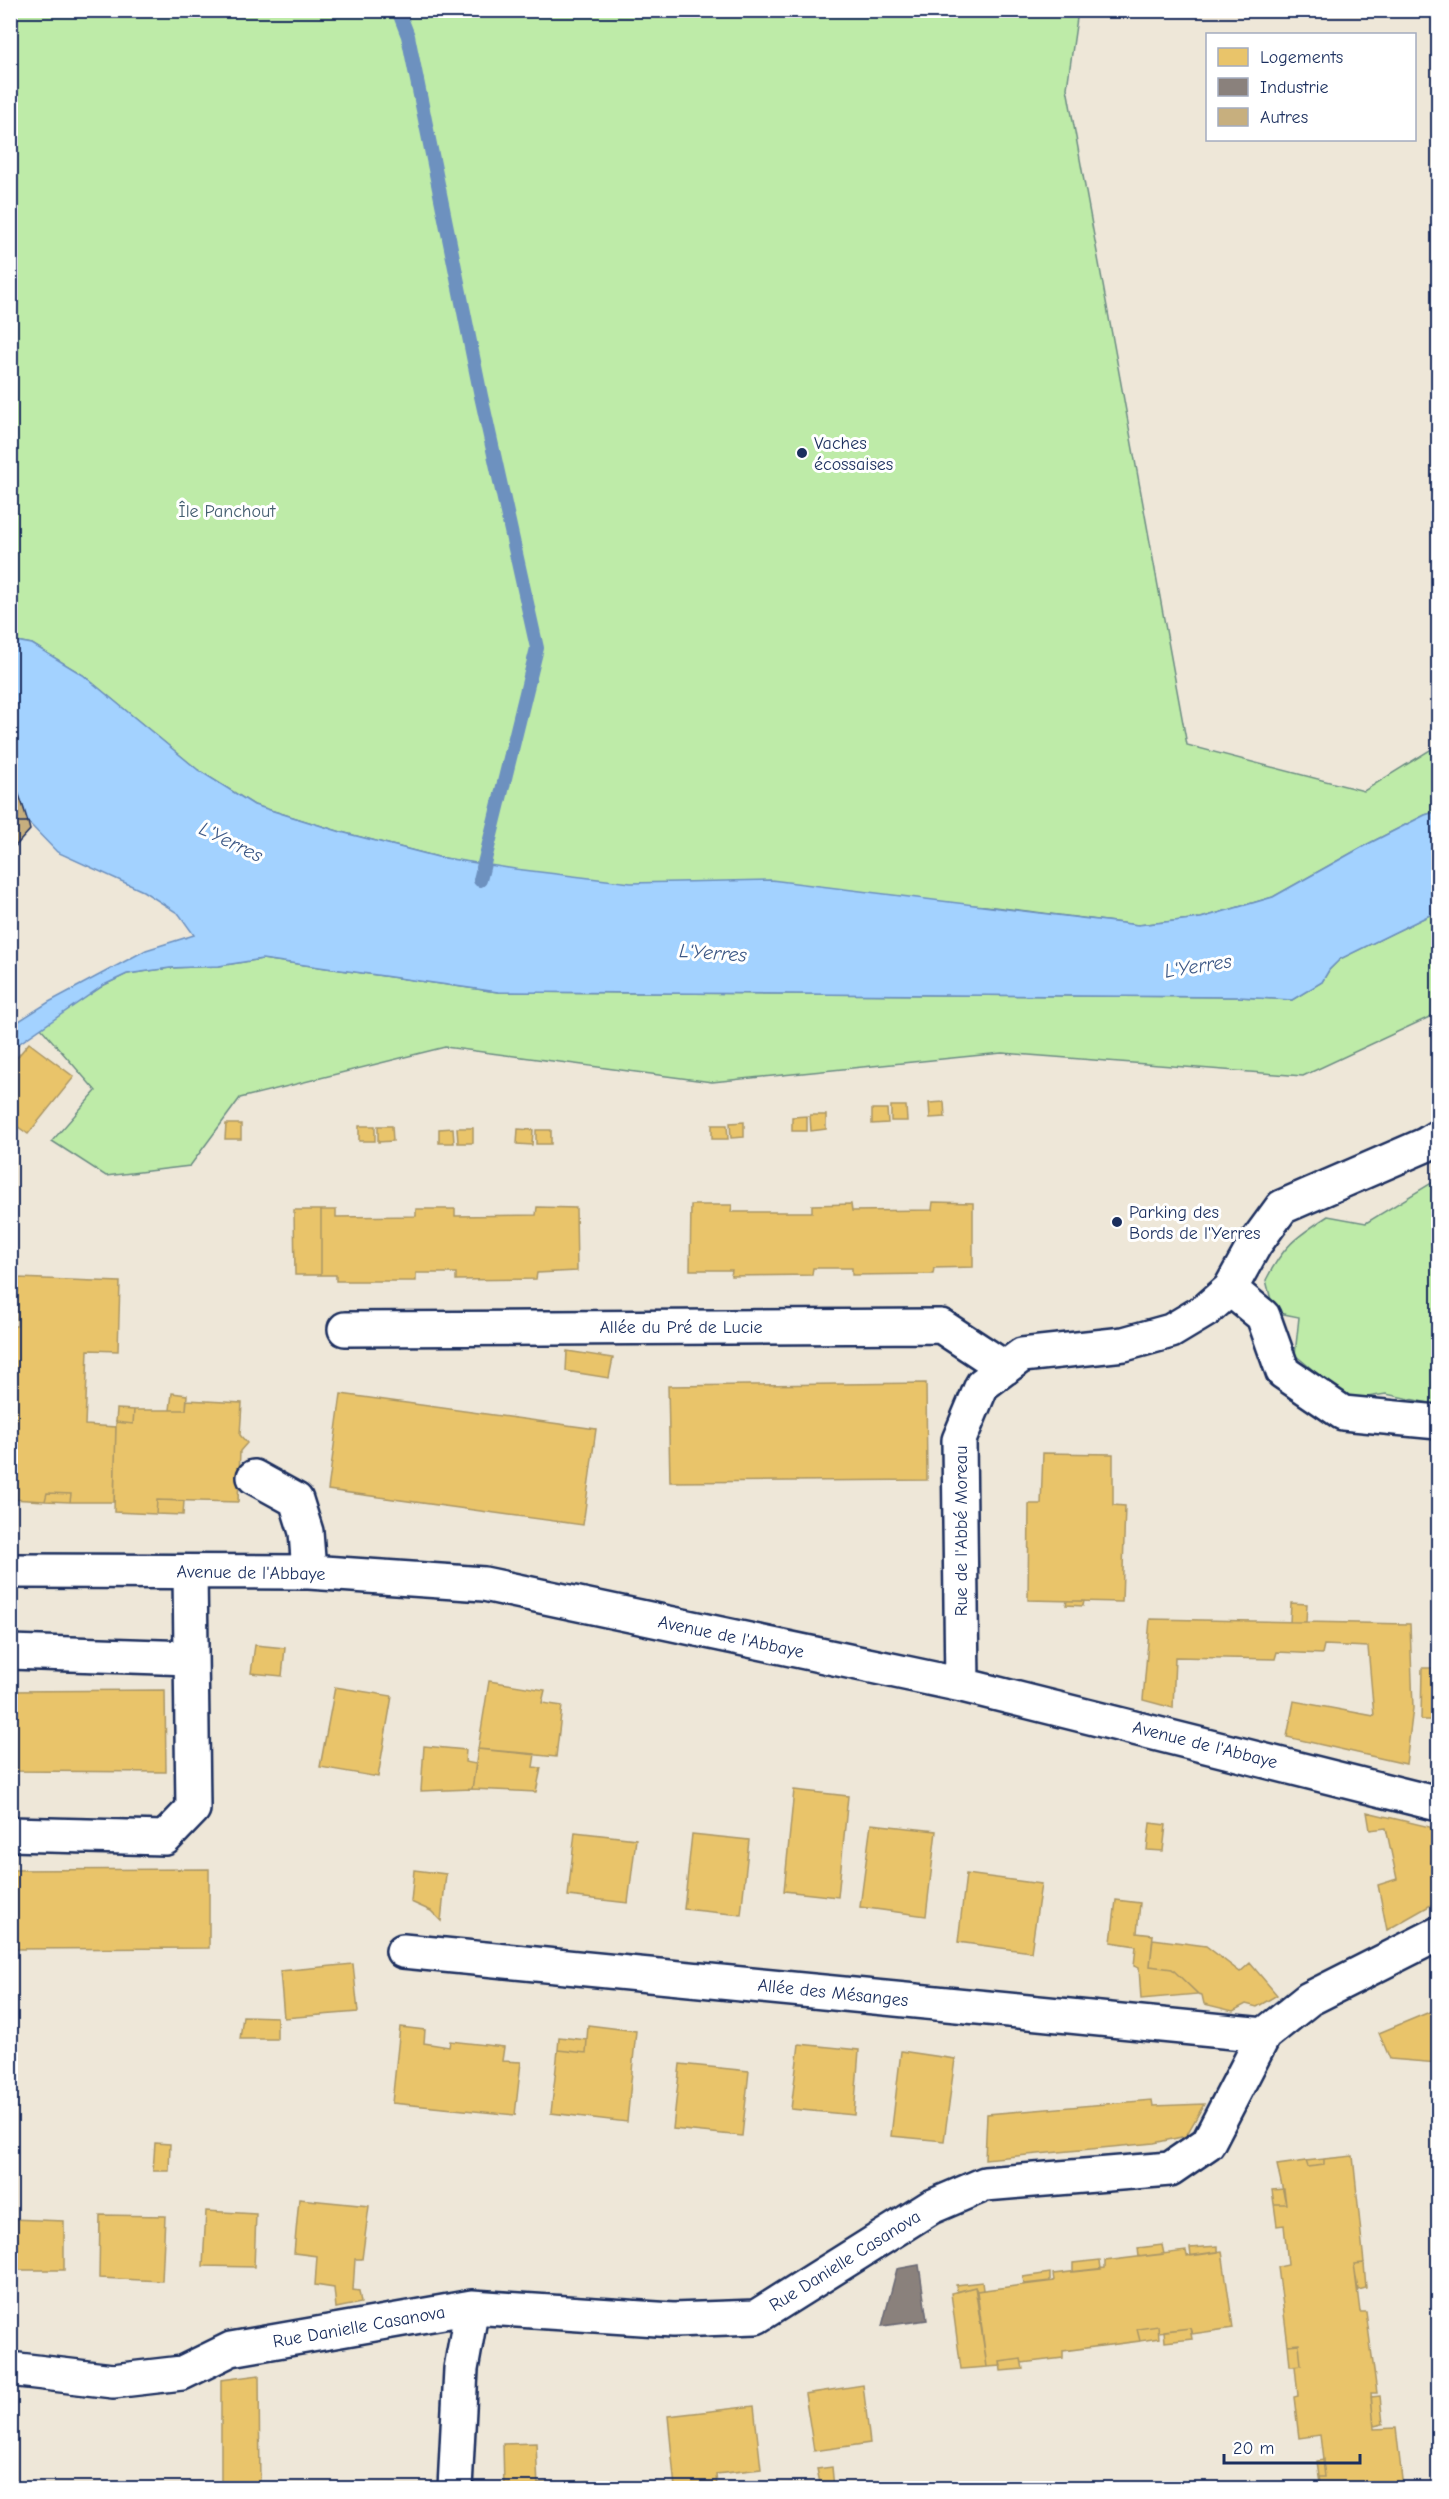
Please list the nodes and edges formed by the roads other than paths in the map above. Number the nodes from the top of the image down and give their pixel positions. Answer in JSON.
{"nodes":[{"id":1,"x":1438,"y":1137,"type":"edge"},
{"id":2,"x":1230,"y":1289,"type":"junction"},
{"id":3,"x":345,"y":1329,"type":"dead end"},
{"id":4,"x":1005,"y":1368,"type":"junction"},
{"id":5,"x":1438,"y":1422,"type":"edge"},
{"id":6,"x":254,"y":1477,"type":"dead end"},
{"id":7,"x":10,"y":1571,"type":"edge"},
{"id":8,"x":190,"y":1572,"type":"junction"},
{"id":9,"x":309,"y":1572,"type":"junction"},
{"id":10,"x":10,"y":1652,"type":"edge"},
{"id":11,"x":191,"y":1658,"type":"junction"},
{"id":12,"x":962,"y":1685,"type":"junction"},
{"id":13,"x":1438,"y":1804,"type":"edge"},
{"id":14,"x":10,"y":1834,"type":"edge"},
{"id":15,"x":1438,"y":1934,"type":"edge"},
{"id":16,"x":403,"y":1951,"type":"dead end"},
{"id":17,"x":1264,"y":2035,"type":"junction"},
{"id":18,"x":472,"y":2307,"type":"junction"},
{"id":19,"x":10,"y":2369,"type":"edge"},
{"id":20,"x":454,"y":2488,"type":"edge"}],
"edges":[{"from":1,"to":2,"type":"street","name":"Rue de l'Abbé Moreau"},
{"from":2,"to":4,"type":"street","name":"Rue de l'Abbé Moreau"},
{"from":2,"to":5,"type":"street"},
{"from":3,"to":4,"type":"street","name":"Allée du Pré de Lucie"},
{"from":4,"to":12,"type":"street","name":"Rue de l'Abbé Moreau"},
{"from":6,"to":9,"type":"street"},
{"from":7,"to":8,"type":"street","name":"Avenue de l'Abbaye"},
{"from":8,"to":9,"type":"street","name":"Avenue de l'Abbaye"},
{"from":8,"to":11,"type":"street"},
{"from":9,"to":12,"type":"street","name":"Avenue de l'Abbaye"},
{"from":10,"to":11,"type":"street"},
{"from":11,"to":14,"type":"street"},
{"from":12,"to":13,"type":"street","name":"Avenue de l'Abbaye"},
{"from":15,"to":17,"type":"street","name":"Rue Danielle Casanova"},
{"from":16,"to":17,"type":"street","name":"Allée des Mésanges"},
{"from":17,"to":18,"type":"street","name":"Rue Danielle Casanova"},
{"from":18,"to":19,"type":"street","name":"Rue Danielle Casanova"},
{"from":18,"to":20,"type":"street"}]}
